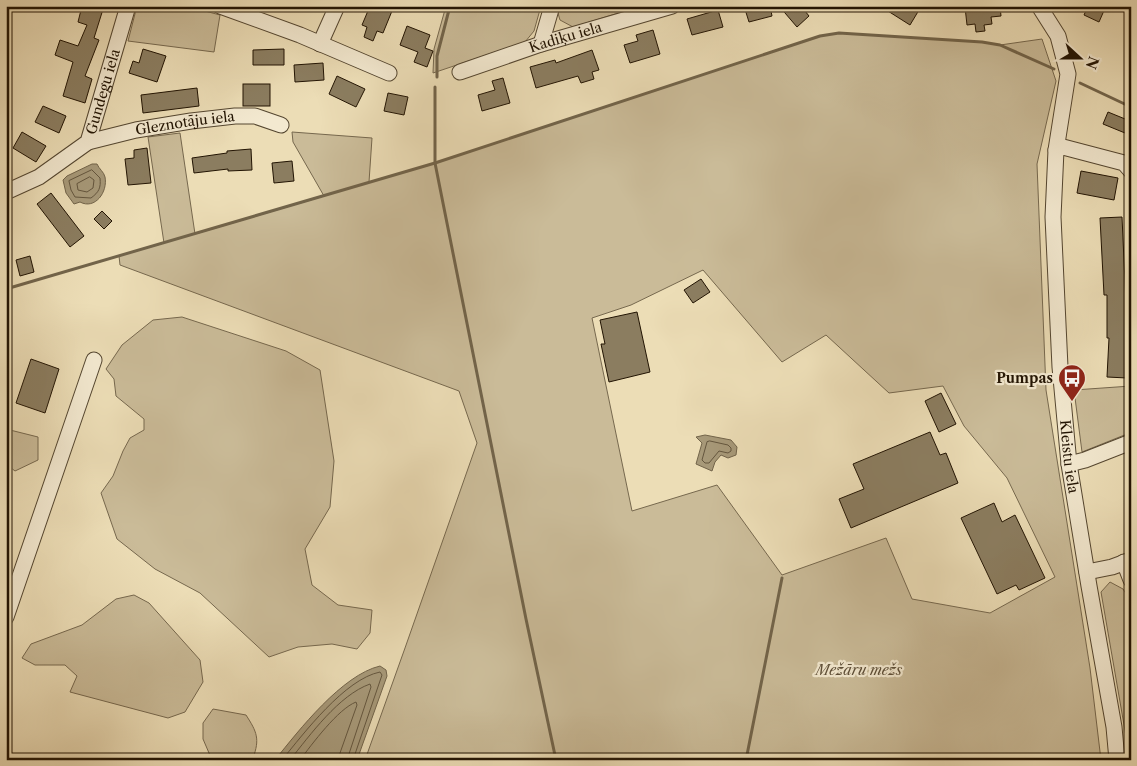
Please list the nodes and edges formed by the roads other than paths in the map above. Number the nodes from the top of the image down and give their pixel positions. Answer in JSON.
{"nodes":[{"id":1,"x":128,"y":6,"type":"edge"},
{"id":2,"x":220,"y":6,"type":"edge"},
{"id":3,"x":337,"y":6,"type":"edge"},
{"id":4,"x":552,"y":6,"type":"edge"},
{"id":5,"x":672,"y":6,"type":"edge"},
{"id":6,"x":1039,"y":6,"type":"edge"},
{"id":7,"x":320,"y":44,"type":"junction"},
{"id":8,"x":541,"y":44,"type":"junction"},
{"id":9,"x":460,"y":72,"type":"dead end"},
{"id":10,"x":388,"y":73,"type":"dead end"},
{"id":11,"x":281,"y":125,"type":"dead end"},
{"id":12,"x":88,"y":142,"type":"junction"},
{"id":13,"x":1056,"y":150,"type":"junction"},
{"id":14,"x":1131,"y":171,"type":"edge"},
{"id":15,"x":6,"y":192,"type":"edge"},
{"id":16,"x":94,"y":360,"type":"dead end"},
{"id":17,"x":1131,"y":442,"type":"edge"},
{"id":18,"x":1069,"y":464,"type":"junction"},
{"id":19,"x":1128,"y":561,"type":"edge"},
{"id":20,"x":1087,"y":572,"type":"junction"},
{"id":21,"x":1131,"y":580,"type":"edge"},
{"id":22,"x":6,"y":617,"type":"edge"},
{"id":23,"x":1117,"y":760,"type":"edge"}],
"edges":[{"from":1,"to":12,"type":"street","name":"Gundegu iela"},
{"from":2,"to":7,"type":"street"},
{"from":3,"to":7,"type":"street"},
{"from":4,"to":8,"type":"street"},
{"from":5,"to":8,"type":"street","name":"Kadiķu iela"},
{"from":6,"to":13,"type":"street","name":"Kleistu iela"},
{"from":7,"to":10,"type":"street"},
{"from":8,"to":9,"type":"street","name":"Kadiķu iela"},
{"from":11,"to":12,"type":"street","name":"Gleznotāju iela"},
{"from":12,"to":15,"type":"street","name":"Gundegu iela"},
{"from":13,"to":14,"type":"street"},
{"from":13,"to":18,"type":"street","name":"Kleistu iela"},
{"from":16,"to":22,"type":"street"},
{"from":17,"to":18,"type":"street"},
{"from":18,"to":20,"type":"street","name":"Kleistu iela"},
{"from":19,"to":20,"type":"street"},
{"from":19,"to":21,"type":"street"},
{"from":20,"to":23,"type":"street","name":"Kleistu iela"}]}
